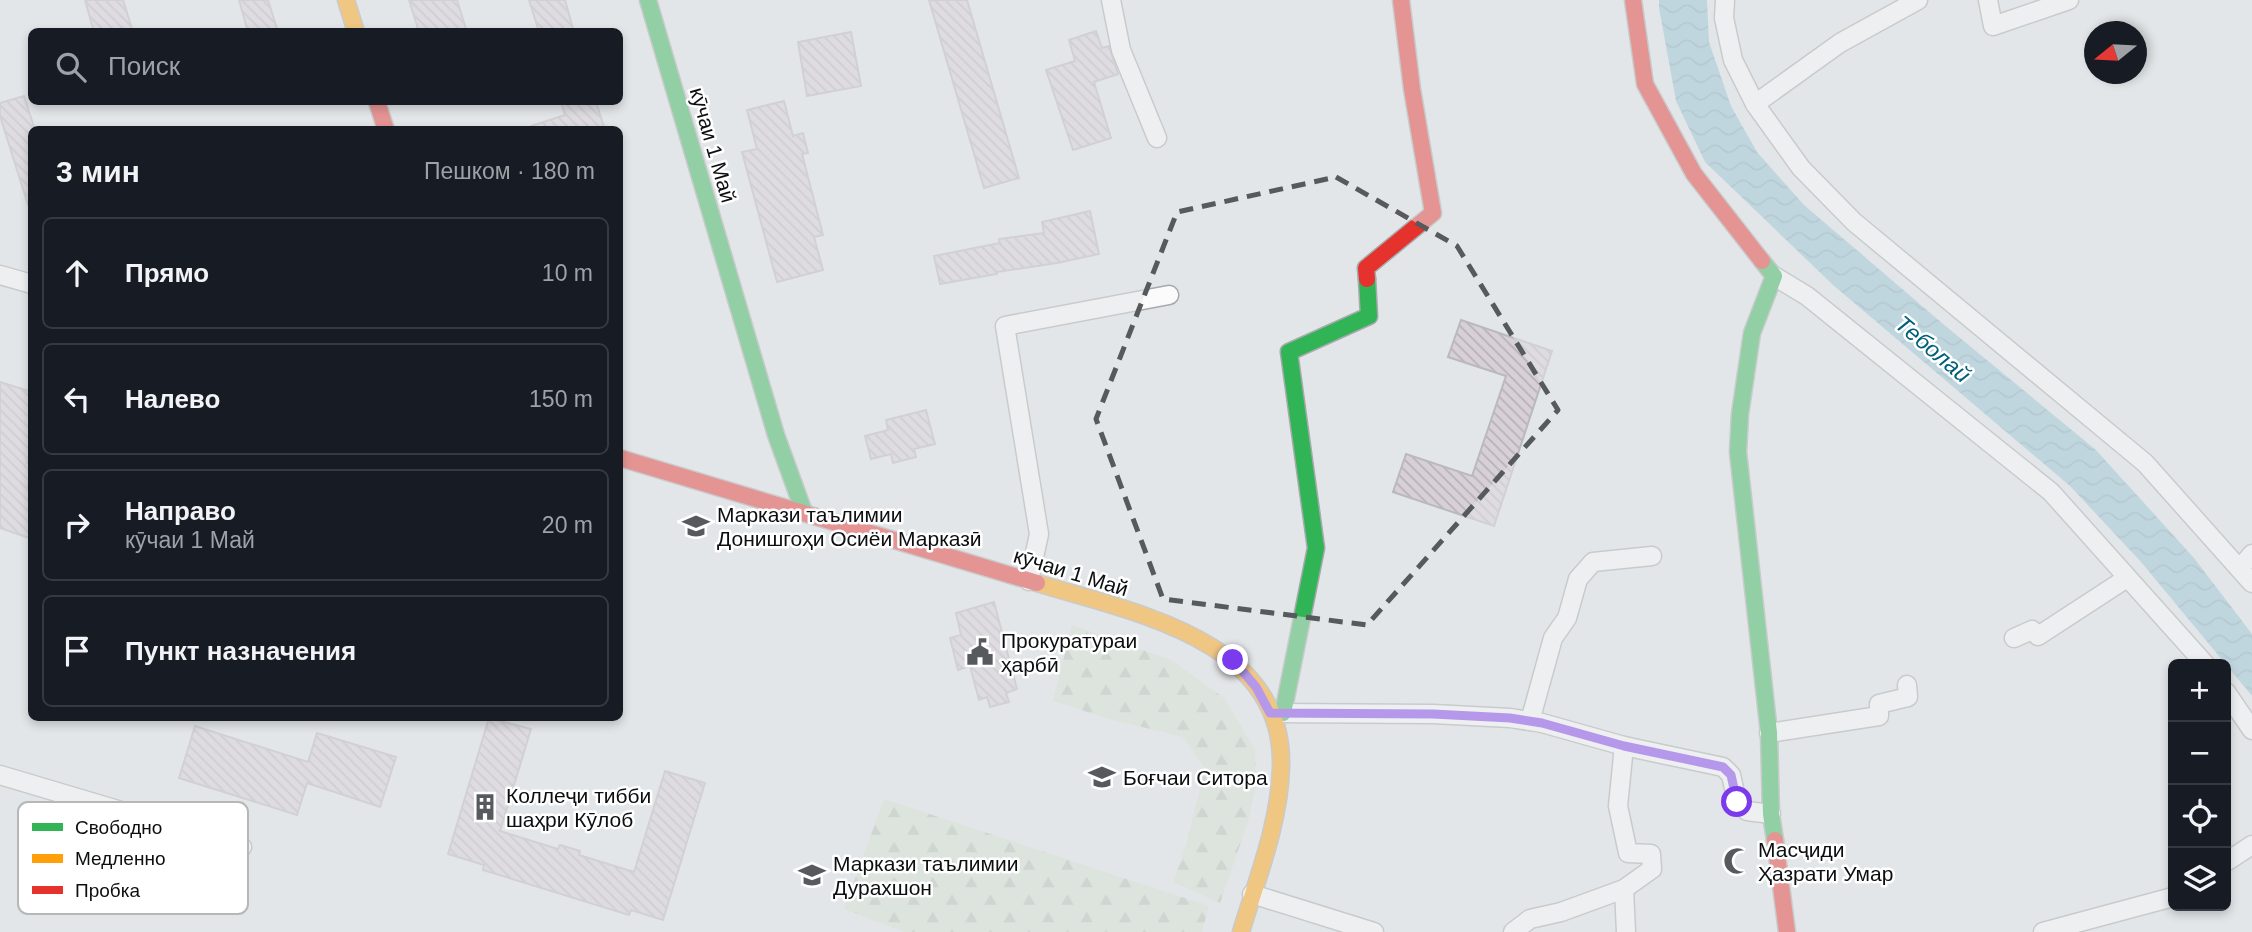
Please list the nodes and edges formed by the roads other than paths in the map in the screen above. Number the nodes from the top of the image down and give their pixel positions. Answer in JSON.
{"nodes":[{"id":1,"x":346,"y":0,"type":"edge"},
{"id":2,"x":648,"y":0,"type":"edge"},
{"id":3,"x":1111,"y":0,"type":"edge"},
{"id":4,"x":1401,"y":0,"type":"edge"},
{"id":5,"x":1633,"y":0,"type":"edge"},
{"id":6,"x":1725,"y":0,"type":"edge"},
{"id":7,"x":1918,"y":0,"type":"edge"},
{"id":8,"x":1988,"y":0,"type":"edge"},
{"id":9,"x":2069,"y":0,"type":"edge"},
{"id":10,"x":355,"y":28,"type":"edge"},
{"id":11,"x":1755,"y":104,"type":"junction"},
{"id":12,"x":378,"y":105,"type":"edge"},
{"id":13,"x":385,"y":126,"type":"edge"},
{"id":14,"x":1157,"y":138,"type":"dead end"},
{"id":15,"x":0,"y":275,"type":"edge"},
{"id":16,"x":1774,"y":276,"type":"junction"},
{"id":17,"x":28,"y":283,"type":"edge"},
{"id":18,"x":1169,"y":295,"type":"dead end"},
{"id":19,"x":623,"y":459,"type":"edge"},
{"id":20,"x":804,"y":512,"type":"junction"},
{"id":21,"x":1652,"y":556,"type":"dead end"},
{"id":22,"x":2246,"y":561,"type":"edge"},
{"id":23,"x":2127,"y":578,"type":"junction"},
{"id":24,"x":1029,"y":581,"type":"junction"},
{"id":25,"x":2252,"y":583,"type":"edge"},
{"id":26,"x":2014,"y":638,"type":"dead end"},
{"id":27,"x":2200,"y":659,"type":"edge"},
{"id":28,"x":1907,"y":685,"type":"dead end"},
{"id":29,"x":2231,"y":699,"type":"edge"},
{"id":30,"x":1276,"y":713,"type":"junction"},
{"id":31,"x":1530,"y":721,"type":"junction"},
{"id":32,"x":2252,"y":730,"type":"edge"},
{"id":33,"x":1769,"y":733,"type":"junction"},
{"id":34,"x":1624,"y":746,"type":"junction"},
{"id":35,"x":0,"y":775,"type":"edge"},
{"id":36,"x":91,"y":802,"type":"edge"},
{"id":37,"x":1772,"y":814,"type":"junction"},
{"id":38,"x":2252,"y":845,"type":"edge"},
{"id":39,"x":2231,"y":859,"type":"edge"},
{"id":40,"x":1624,"y":889,"type":"junction"},
{"id":41,"x":1252,"y":894,"type":"junction"},
{"id":42,"x":2168,"y":898,"type":"edge"},
{"id":43,"x":1241,"y":932,"type":"edge"},
{"id":44,"x":1374,"y":932,"type":"edge"},
{"id":45,"x":1513,"y":932,"type":"edge"},
{"id":46,"x":1626,"y":932,"type":"edge"},
{"id":47,"x":1787,"y":932,"type":"edge"},
{"id":48,"x":2043,"y":932,"type":"edge"}],
"edges":[{"from":1,"to":10,"type":"street"},
{"from":2,"to":20,"type":"street","name":"кӯчаи 1 Май"},
{"from":3,"to":14,"type":"street"},
{"from":4,"to":30,"type":"street"},
{"from":5,"to":16,"type":"street"},
{"from":6,"to":11,"type":"street"},
{"from":7,"to":11,"type":"street"},
{"from":8,"to":9,"type":"street"},
{"from":11,"to":22,"type":"street"},
{"from":12,"to":13,"type":"street"},
{"from":15,"to":17,"type":"street"},
{"from":16,"to":23,"type":"street"},
{"from":16,"to":33,"type":"street"},
{"from":18,"to":24,"type":"street"},
{"from":19,"to":20,"type":"street"},
{"from":20,"to":24,"type":"street","name":"кӯчаи 1 Май"},
{"from":21,"to":31,"type":"street"},
{"from":22,"to":25,"type":"street"},
{"from":23,"to":26,"type":"street"},
{"from":23,"to":27,"type":"street"},
{"from":24,"to":30,"type":"street","name":"кӯчаи 1 Май"},
{"from":28,"to":33,"type":"street"},
{"from":29,"to":32,"type":"street"},
{"from":30,"to":31,"type":"street"},
{"from":30,"to":41,"type":"street","name":"кӯчаи 1 Май"},
{"from":31,"to":34,"type":"street"},
{"from":33,"to":37,"type":"street"},
{"from":34,"to":37,"type":"street"},
{"from":34,"to":40,"type":"street"},
{"from":35,"to":36,"type":"street"},
{"from":37,"to":47,"type":"street"},
{"from":38,"to":39,"type":"street"},
{"from":40,"to":45,"type":"street"},
{"from":40,"to":46,"type":"street"},
{"from":41,"to":43,"type":"street","name":"кӯчаи 1 Май"},
{"from":41,"to":44,"type":"street"},
{"from":42,"to":48,"type":"street"}]}
